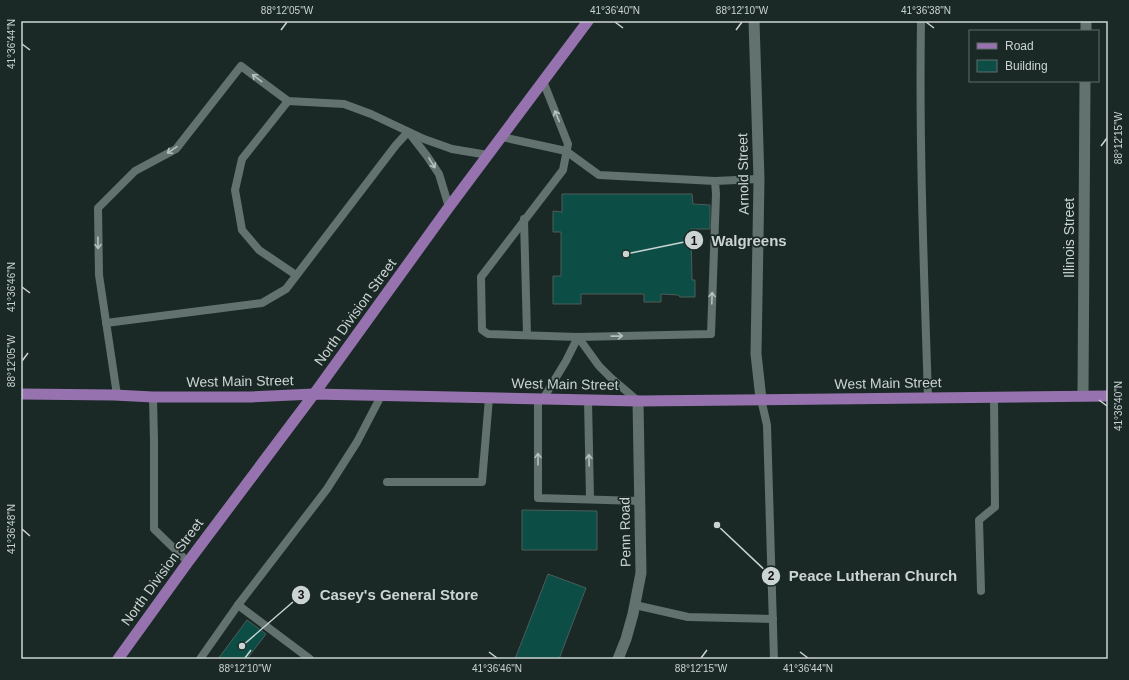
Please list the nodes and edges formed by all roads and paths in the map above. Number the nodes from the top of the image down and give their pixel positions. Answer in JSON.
{"nodes":[{"id":1,"x":588,"y":21,"type":"edge"},
{"id":2,"x":754,"y":21,"type":"edge"},
{"id":3,"x":921,"y":21,"type":"edge"},
{"id":4,"x":543,"y":81,"type":"junction"},
{"id":5,"x":1085,"y":82,"type":"edge"},
{"id":6,"x":288,"y":101,"type":"junction"},
{"id":7,"x":408,"y":132,"type":"junction"},
{"id":8,"x":502,"y":137,"type":"junction"},
{"id":9,"x":566,"y":151,"type":"junction"},
{"id":10,"x":488,"y":155,"type":"junction"},
{"id":11,"x":759,"y":179,"type":"junction"},
{"id":12,"x":714,"y":181,"type":"junction"},
{"id":13,"x":449,"y":207,"type":"junction"},
{"id":14,"x":524,"y":219,"type":"junction"},
{"id":15,"x":296,"y":275,"type":"junction"},
{"id":16,"x":106,"y":323,"type":"junction"},
{"id":17,"x":527,"y":335,"type":"junction"},
{"id":18,"x":578,"y":337,"type":"junction"},
{"id":19,"x":21,"y":394,"type":"edge"},
{"id":20,"x":314,"y":394,"type":"junction"},
{"id":21,"x":116,"y":395,"type":"junction"},
{"id":22,"x":1083,"y":395,"type":"junction"},
{"id":23,"x":381,"y":396,"type":"junction"},
{"id":24,"x":994,"y":396,"type":"junction"},
{"id":25,"x":1108,"y":396,"type":"edge"},
{"id":26,"x":153,"y":397,"type":"junction"},
{"id":27,"x":928,"y":397,"type":"junction"},
{"id":28,"x":489,"y":398,"type":"junction"},
{"id":29,"x":540,"y":399,"type":"junction"},
{"id":30,"x":761,"y":399,"type":"junction"},
{"id":31,"x":588,"y":400,"type":"junction"},
{"id":32,"x":638,"y":401,"type":"junction"},
{"id":33,"x":387,"y":482,"type":"dead end"},
{"id":34,"x":590,"y":499,"type":"junction"},
{"id":35,"x":640,"y":501,"type":"junction"},
{"id":36,"x":188,"y":562,"type":"junction"},
{"id":37,"x":981,"y":591,"type":"dead end"},
{"id":38,"x":238,"y":605,"type":"junction"},
{"id":39,"x":635,"y":605,"type":"junction"},
{"id":40,"x":773,"y":619,"type":"junction"},
{"id":41,"x":118,"y":659,"type":"edge"},
{"id":42,"x":200,"y":659,"type":"edge"},
{"id":43,"x":310,"y":659,"type":"edge"},
{"id":44,"x":618,"y":659,"type":"edge"},
{"id":45,"x":774,"y":659,"type":"edge"}],
"edges":[{"from":1,"to":4,"type":"main road","name":"North Division Street"},
{"from":2,"to":11,"type":"street","name":"Arnold Street"},
{"from":3,"to":27,"type":"lane"},
{"from":4,"to":8,"type":"main road","name":"North Division Street"},
{"from":9,"to":4,"type":"lane","one_way":true},
{"from":5,"to":22,"type":"street","name":"Illinois Street"},
{"from":6,"to":7,"type":"lane"},
{"from":6,"to":15,"type":"lane"},
{"from":6,"to":16,"type":"lane","one_way":true},
{"from":7,"to":10,"type":"lane"},
{"from":7,"to":13,"type":"lane","one_way":true},
{"from":7,"to":15,"type":"lane"},
{"from":8,"to":9,"type":"lane"},
{"from":8,"to":10,"type":"main road","name":"North Division Street"},
{"from":9,"to":12,"type":"lane"},
{"from":9,"to":14,"type":"lane"},
{"from":10,"to":13,"type":"main road","name":"North Division Street"},
{"from":11,"to":12,"type":"lane"},
{"from":11,"to":30,"type":"street","name":"Arnold Street"},
{"from":18,"to":12,"type":"lane","one_way":true},
{"from":13,"to":20,"type":"main road","name":"North Division Street"},
{"from":14,"to":17,"type":"lane"},
{"from":14,"to":17,"type":"lane"},
{"from":15,"to":16,"type":"lane"},
{"from":16,"to":21,"type":"lane"},
{"from":17,"to":18,"type":"lane"},
{"from":18,"to":29,"type":"lane"},
{"from":18,"to":32,"type":"lane"},
{"from":19,"to":21,"type":"main road","name":"West Main Street"},
{"from":20,"to":23,"type":"main road","name":"West Main Street"},
{"from":20,"to":26,"type":"main road","name":"West Main Street"},
{"from":20,"to":36,"type":"main road","name":"North Division Street"},
{"from":21,"to":26,"type":"main road","name":"West Main Street"},
{"from":22,"to":24,"type":"main road","name":"West Main Street"},
{"from":22,"to":25,"type":"main road","name":"West Main Street"},
{"from":23,"to":28,"type":"main road","name":"West Main Street"},
{"from":23,"to":38,"type":"lane"},
{"from":24,"to":27,"type":"main road","name":"West Main Street"},
{"from":24,"to":37,"type":"lane"},
{"from":26,"to":36,"type":"lane"},
{"from":27,"to":30,"type":"main road","name":"West Main Street"},
{"from":28,"to":29,"type":"main road","name":"West Main Street"},
{"from":28,"to":33,"type":"lane"},
{"from":29,"to":31,"type":"main road","name":"West Main Street"},
{"from":34,"to":29,"type":"lane","one_way":true},
{"from":30,"to":32,"type":"main road","name":"West Main Street"},
{"from":30,"to":40,"type":"lane"},
{"from":31,"to":32,"type":"main road","name":"West Main Street"},
{"from":34,"to":31,"type":"lane","one_way":true},
{"from":32,"to":35,"type":"street","name":"Penn Road"},
{"from":34,"to":35,"type":"lane"},
{"from":35,"to":39,"type":"street","name":"Penn Road"},
{"from":36,"to":41,"type":"main road","name":"North Division Street"},
{"from":38,"to":42,"type":"lane"},
{"from":38,"to":43,"type":"lane"},
{"from":39,"to":40,"type":"lane"},
{"from":39,"to":44,"type":"street","name":"Penn Road"},
{"from":40,"to":45,"type":"lane"}]}
